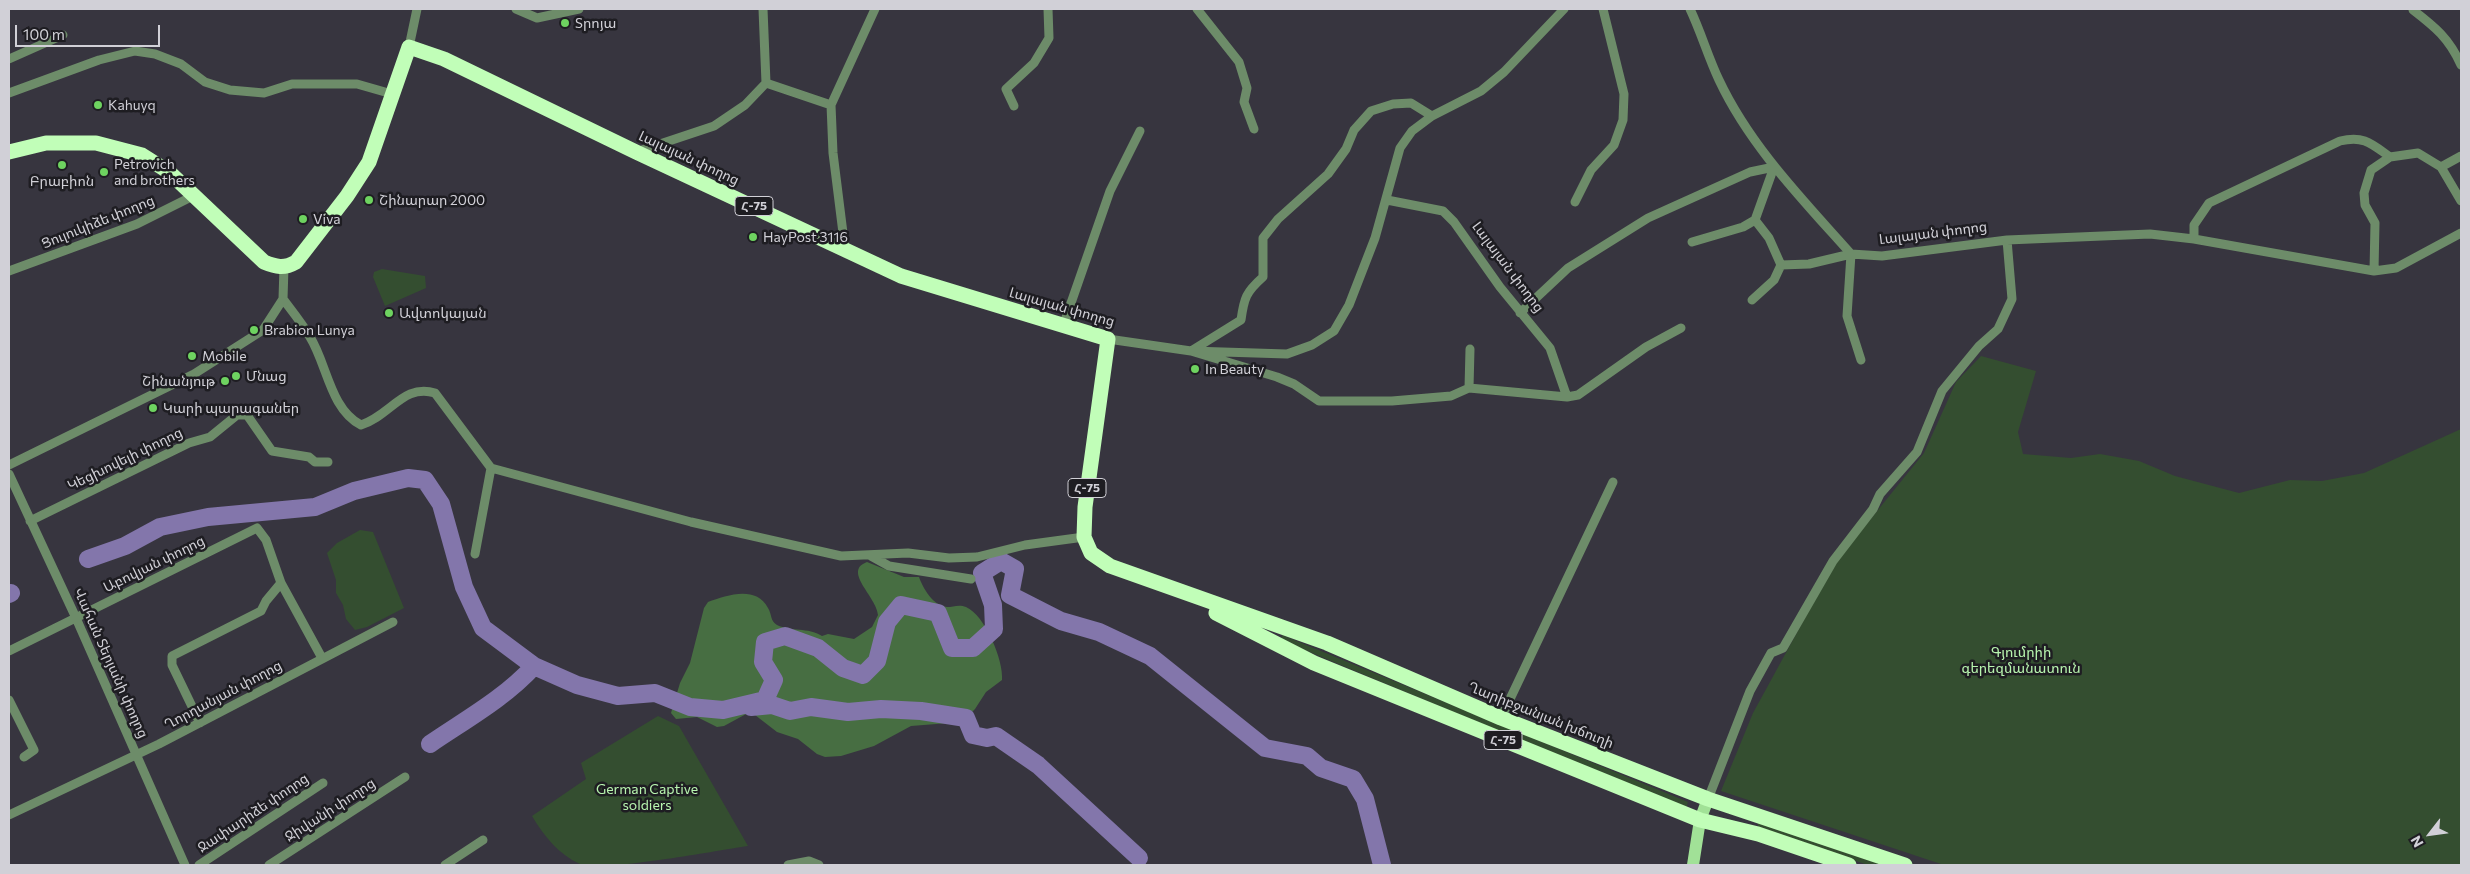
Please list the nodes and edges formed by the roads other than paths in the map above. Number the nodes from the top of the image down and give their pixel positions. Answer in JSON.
{"nodes":[{"id":1,"x":417,"y":9,"type":"edge"},
{"id":2,"x":516,"y":9,"type":"edge"},
{"id":3,"x":579,"y":9,"type":"edge"},
{"id":4,"x":763,"y":9,"type":"edge"},
{"id":5,"x":875,"y":9,"type":"edge"},
{"id":6,"x":1048,"y":9,"type":"edge"},
{"id":7,"x":1197,"y":9,"type":"edge"},
{"id":8,"x":1564,"y":9,"type":"edge"},
{"id":9,"x":1603,"y":9,"type":"edge"},
{"id":10,"x":1690,"y":9,"type":"edge"},
{"id":11,"x":2413,"y":10,"type":"edge"},
{"id":12,"x":63,"y":35,"type":"dead end"},
{"id":13,"x":409,"y":47,"type":"junction"},
{"id":14,"x":9,"y":59,"type":"edge"},
{"id":15,"x":2461,"y":65,"type":"edge"},
{"id":16,"x":766,"y":83,"type":"junction"},
{"id":17,"x":9,"y":93,"type":"edge"},
{"id":18,"x":392,"y":94,"type":"junction"},
{"id":19,"x":832,"y":105,"type":"junction"},
{"id":20,"x":1014,"y":106,"type":"dead end"},
{"id":21,"x":1432,"y":116,"type":"junction"},
{"id":22,"x":1254,"y":129,"type":"dead end"},
{"id":23,"x":1140,"y":132,"type":"dead end"},
{"id":24,"x":9,"y":152,"type":"edge"},
{"id":25,"x":636,"y":152,"type":"junction"},
{"id":26,"x":2461,"y":156,"type":"edge"},
{"id":27,"x":2390,"y":157,"type":"junction"},
{"id":28,"x":1774,"y":167,"type":"junction"},
{"id":29,"x":2441,"y":167,"type":"junction"},
{"id":30,"x":195,"y":195,"type":"junction"},
{"id":31,"x":1387,"y":200,"type":"junction"},
{"id":32,"x":2461,"y":201,"type":"edge"},
{"id":33,"x":1575,"y":202,"type":"dead end"},
{"id":34,"x":1755,"y":220,"type":"junction"},
{"id":35,"x":2461,"y":233,"type":"edge"},
{"id":36,"x":2194,"y":239,"type":"junction"},
{"id":37,"x":2007,"y":240,"type":"junction"},
{"id":38,"x":1692,"y":242,"type":"dead end"},
{"id":39,"x":845,"y":249,"type":"junction"},
{"id":40,"x":1851,"y":254,"type":"junction"},
{"id":41,"x":1781,"y":266,"type":"junction"},
{"id":42,"x":284,"y":267,"type":"junction"},
{"id":43,"x":9,"y":271,"type":"edge"},
{"id":44,"x":2374,"y":271,"type":"junction"},
{"id":45,"x":284,"y":299,"type":"junction"},
{"id":46,"x":1752,"y":300,"type":"dead end"},
{"id":47,"x":1520,"y":313,"type":"junction"},
{"id":48,"x":1063,"y":326,"type":"junction"},
{"id":49,"x":1681,"y":328,"type":"dead end"},
{"id":50,"x":1108,"y":339,"type":"junction"},
{"id":51,"x":1470,"y":349,"type":"dead end"},
{"id":52,"x":1190,"y":351,"type":"junction"},
{"id":53,"x":1861,"y":360,"type":"dead end"},
{"id":54,"x":1468,"y":388,"type":"junction"},
{"id":55,"x":1567,"y":397,"type":"junction"},
{"id":56,"x":328,"y":462,"type":"dead end"},
{"id":57,"x":9,"y":466,"type":"edge"},
{"id":58,"x":491,"y":468,"type":"junction"},
{"id":59,"x":9,"y":474,"type":"edge"},
{"id":60,"x":1614,"y":482,"type":"dead end"},
{"id":61,"x":30,"y":521,"type":"junction"},
{"id":62,"x":1084,"y":537,"type":"junction"},
{"id":63,"x":475,"y":554,"type":"dead end"},
{"id":64,"x":870,"y":556,"type":"junction"},
{"id":65,"x":970,"y":579,"type":"dead end"},
{"id":66,"x":281,"y":583,"type":"junction"},
{"id":67,"x":1168,"y":588,"type":"junction"},
{"id":68,"x":76,"y":618,"type":"junction"},
{"id":69,"x":393,"y":622,"type":"dead end"},
{"id":70,"x":9,"y":651,"type":"edge"},
{"id":71,"x":322,"y":658,"type":"junction"},
{"id":72,"x":9,"y":700,"type":"edge"},
{"id":73,"x":1501,"y":718,"type":"junction"},
{"id":74,"x":200,"y":723,"type":"junction"},
{"id":75,"x":137,"y":755,"type":"junction"},
{"id":76,"x":24,"y":757,"type":"dead end"},
{"id":77,"x":406,"y":777,"type":"dead end"},
{"id":78,"x":323,"y":783,"type":"dead end"},
{"id":79,"x":1708,"y":799,"type":"junction"},
{"id":80,"x":9,"y":815,"type":"edge"},
{"id":81,"x":1700,"y":820,"type":"junction"},
{"id":82,"x":484,"y":840,"type":"dead end"},
{"id":83,"x":185,"y":865,"type":"edge"},
{"id":84,"x":199,"y":865,"type":"edge"},
{"id":85,"x":269,"y":865,"type":"edge"},
{"id":86,"x":445,"y":865,"type":"edge"},
{"id":87,"x":788,"y":865,"type":"edge"},
{"id":88,"x":819,"y":865,"type":"edge"},
{"id":89,"x":1693,"y":865,"type":"edge"},
{"id":90,"x":1849,"y":865,"type":"edge"},
{"id":91,"x":1905,"y":865,"type":"edge"}],
"edges":[{"from":1,"to":13,"type":"street"},
{"from":2,"to":3,"type":"street"},
{"from":4,"to":16,"type":"street"},
{"from":5,"to":19,"type":"street"},
{"from":6,"to":20,"type":"street"},
{"from":7,"to":22,"type":"street"},
{"from":8,"to":21,"type":"street","name":"Լալայան փողոց"},
{"from":9,"to":33,"type":"street"},
{"from":10,"to":28,"type":"street"},
{"from":11,"to":15,"type":"street"},
{"from":12,"to":14,"type":"street"},
{"from":13,"to":18,"type":"highway"},
{"from":13,"to":25,"type":"highway","name":"Լալայան փողոց","number":"Հ-75"},
{"from":16,"to":19,"type":"street"},
{"from":16,"to":25,"type":"street"},
{"from":17,"to":18,"type":"street"},
{"from":18,"to":42,"type":"highway"},
{"from":19,"to":39,"type":"street"},
{"from":21,"to":31,"type":"street","name":"Լալայան փողոց"},
{"from":21,"to":52,"type":"street"},
{"from":23,"to":48,"type":"street"},
{"from":24,"to":30,"type":"highway"},
{"from":25,"to":39,"type":"highway","name":"Լալայան փողոց","number":"Հ-75"},
{"from":26,"to":29,"type":"street"},
{"from":27,"to":29,"type":"street"},
{"from":27,"to":36,"type":"street"},
{"from":27,"to":44,"type":"street"},
{"from":28,"to":34,"type":"street"},
{"from":28,"to":40,"type":"street"},
{"from":28,"to":47,"type":"street"},
{"from":29,"to":32,"type":"street"},
{"from":30,"to":42,"type":"highway"},
{"from":30,"to":43,"type":"street","name":"Ցուլուկիձե փողոց"},
{"from":31,"to":47,"type":"street","name":"Լալայան փողոց"},
{"from":31,"to":52,"type":"street","name":"Լալայան փողոց"},
{"from":34,"to":38,"type":"street"},
{"from":34,"to":41,"type":"street"},
{"from":35,"to":44,"type":"street","name":"Լալայան փողոց"},
{"from":36,"to":37,"type":"street","name":"Լալայան փողոց"},
{"from":36,"to":44,"type":"street","name":"Լալայան փողոց"},
{"from":37,"to":40,"type":"street","name":"Լալայան փողոց"},
{"from":37,"to":79,"type":"street"},
{"from":39,"to":48,"type":"highway","name":"Լալայան փողոց","number":"Հ-75"},
{"from":40,"to":41,"type":"street","name":"Լալայան փողոց"},
{"from":40,"to":53,"type":"street"},
{"from":41,"to":46,"type":"street"},
{"from":42,"to":45,"type":"street"},
{"from":45,"to":57,"type":"street"},
{"from":45,"to":58,"type":"street"},
{"from":47,"to":55,"type":"street","name":"Լալայան փողոց"},
{"from":48,"to":50,"type":"highway","name":"Լալայան փողոց","number":"Հ-75"},
{"from":49,"to":55,"type":"street","name":"Լալայան փողոց"},
{"from":50,"to":52,"type":"street","name":"Լալայան փողոց"},
{"from":50,"to":62,"type":"highway","number":"Հ-75"},
{"from":51,"to":54,"type":"street"},
{"from":52,"to":54,"type":"street","name":"Լալայան փողոց"},
{"from":54,"to":55,"type":"street","name":"Լալայան փողոց"},
{"from":56,"to":61,"type":"street","name":"Կեցխովելի փողոց"},
{"from":58,"to":63,"type":"street"},
{"from":58,"to":64,"type":"street"},
{"from":59,"to":61,"type":"street","name":"Վահան Տերյանի փողոց"},
{"from":60,"to":73,"type":"street"},
{"from":61,"to":68,"type":"street","name":"Վահան Տերյանի փողոց"},
{"from":62,"to":64,"type":"street"},
{"from":62,"to":67,"type":"highway","name":"Ղարիբջանյան խճուղի","number":"Հ-75"},
{"from":64,"to":65,"type":"street"},
{"from":66,"to":68,"type":"street","name":"Աբովյան փողոց"},
{"from":66,"to":71,"type":"street"},
{"from":66,"to":74,"type":"street"},
{"from":67,"to":73,"type":"highway","name":"Ղարիբջանյան խճուղի","number":"Հ-75"},
{"from":67,"to":81,"type":"highway","name":"Ղարիբջանյան խճուղի","number":"Հ-75"},
{"from":68,"to":70,"type":"street","name":"Աբովյան փողոց"},
{"from":68,"to":75,"type":"street","name":"Վահան Տերյանի փողոց"},
{"from":69,"to":71,"type":"street","name":"Ղորղանյան փողոց"},
{"from":71,"to":74,"type":"street","name":"Ղորղանյան փողոց"},
{"from":72,"to":76,"type":"street"},
{"from":73,"to":79,"type":"highway","name":"Ղարիբջանյան խճուղի","number":"Հ-75"},
{"from":74,"to":75,"type":"street","name":"Ղորղանյան փողոց"},
{"from":75,"to":80,"type":"street","name":"Ղորղանյան փողոց"},
{"from":75,"to":83,"type":"street","name":"Վահան Տերյանի փողոց"},
{"from":77,"to":85,"type":"street","name":"Ջիվանի փողոց"},
{"from":78,"to":84,"type":"street","name":"Ջափարիձե փողոց"},
{"from":79,"to":81,"type":"main road"},
{"from":79,"to":91,"type":"highway","name":"Ղարիբջանյան խճուղի","number":"Հ-75"},
{"from":81,"to":89,"type":"main road"},
{"from":81,"to":90,"type":"highway","name":"Ղարիբջանյան խճուղի","number":"Հ-75"},
{"from":82,"to":86,"type":"street"},
{"from":87,"to":88,"type":"street"}]}
